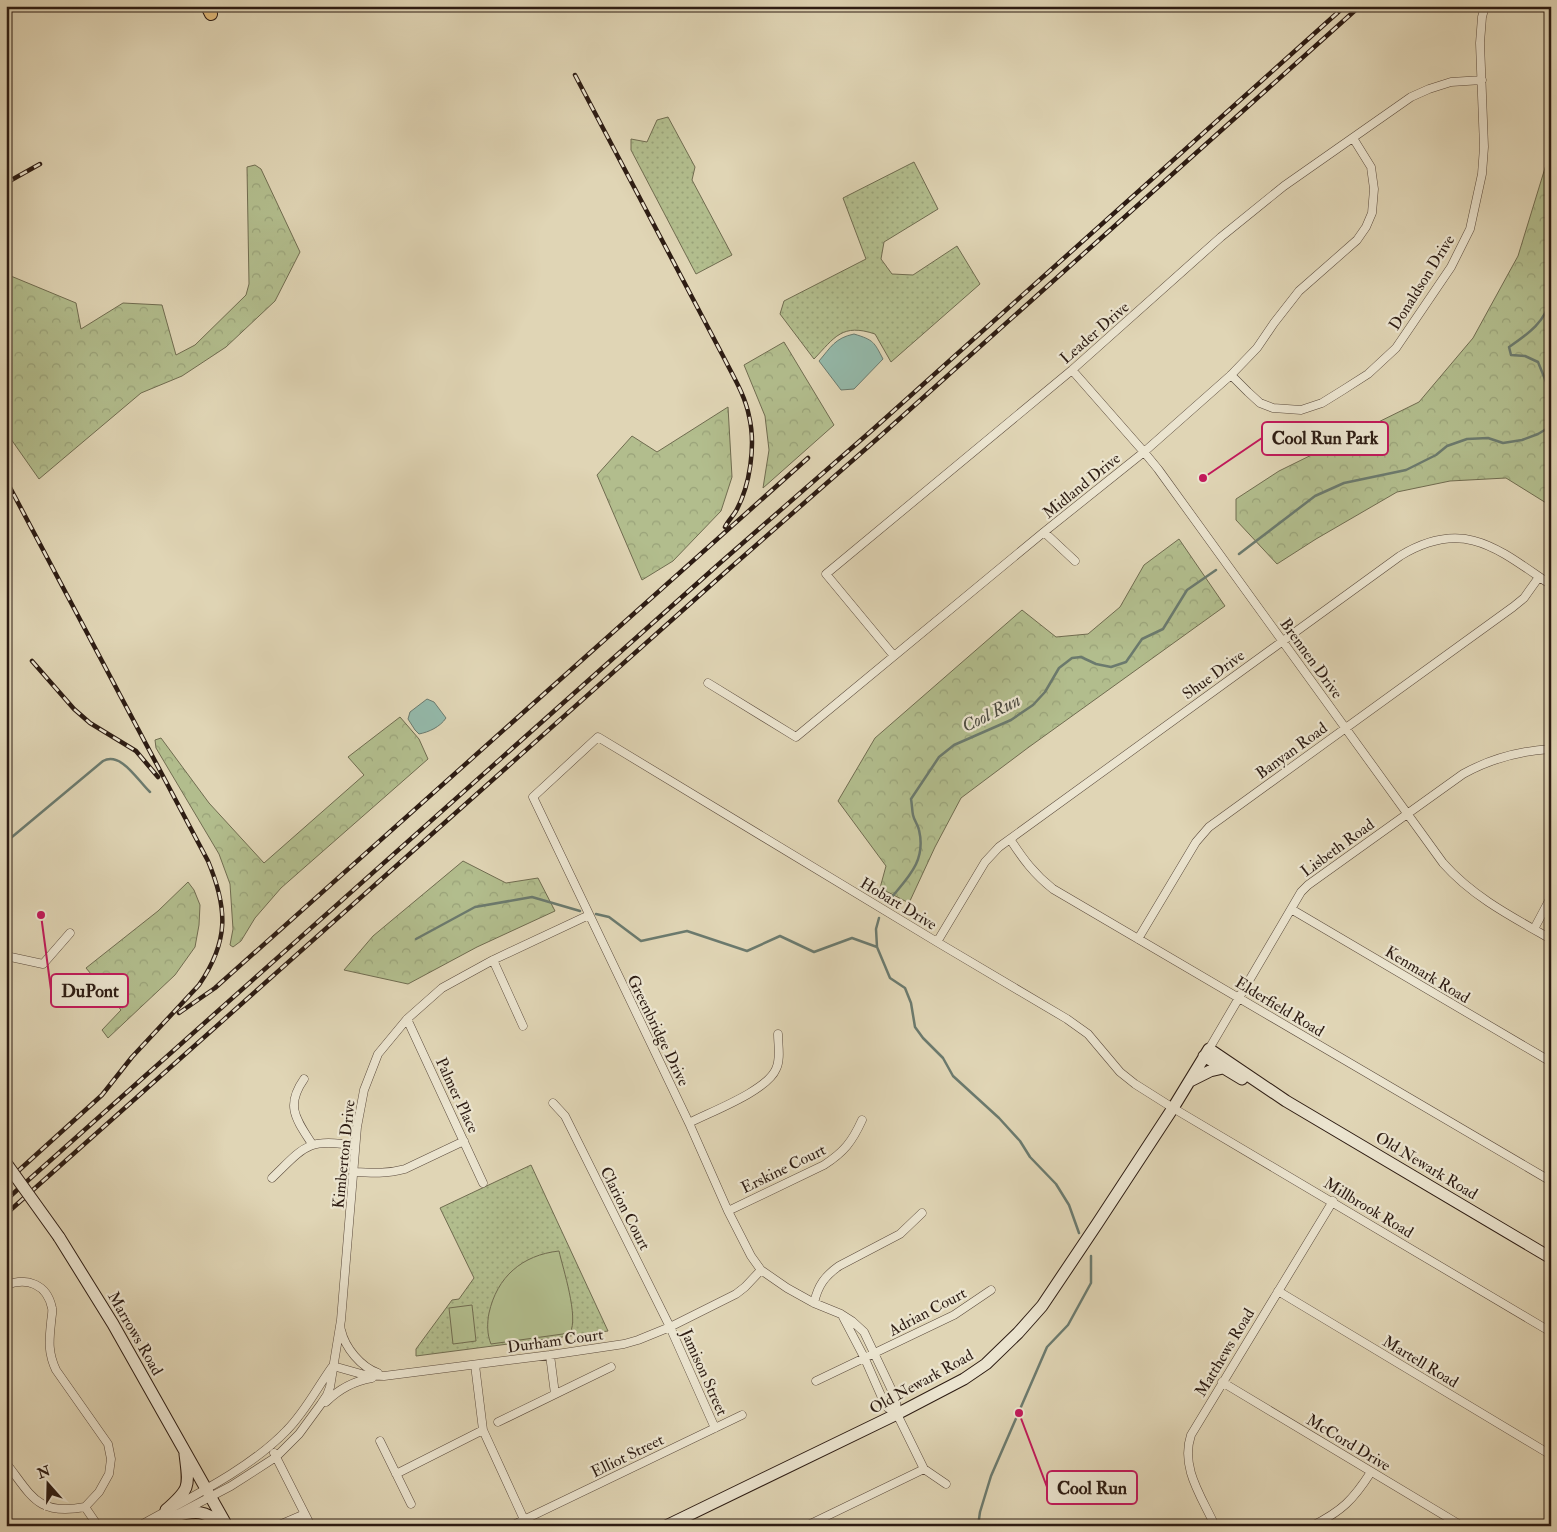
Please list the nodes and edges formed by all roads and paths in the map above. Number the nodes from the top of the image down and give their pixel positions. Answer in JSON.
{"nodes":[{"id":1,"x":207,"y":6,"type":"edge"},
{"id":2,"x":214,"y":6,"type":"edge"},
{"id":3,"x":1484,"y":6,"type":"edge"},
{"id":4,"x":1482,"y":80,"type":"junction"},
{"id":5,"x":1353,"y":138,"type":"junction"},
{"id":6,"x":1072,"y":370,"type":"junction"},
{"id":7,"x":1231,"y":375,"type":"junction"},
{"id":8,"x":1144,"y":452,"type":"junction"},
{"id":9,"x":1044,"y":532,"type":"junction"},
{"id":10,"x":1075,"y":561,"type":"dead end"},
{"id":11,"x":1539,"y":577,"type":"junction"},
{"id":12,"x":1551,"y":585,"type":"edge"},
{"id":13,"x":1282,"y":641,"type":"junction"},
{"id":14,"x":894,"y":656,"type":"junction"},
{"id":15,"x":708,"y":683,"type":"dead end"},
{"id":16,"x":1345,"y":728,"type":"junction"},
{"id":17,"x":598,"y":737,"type":"joint"},
{"id":18,"x":1551,"y":749,"type":"edge"},
{"id":19,"x":1407,"y":813,"type":"junction"},
{"id":20,"x":1010,"y":839,"type":"junction"},
{"id":21,"x":1551,"y":897,"type":"edge"},
{"id":22,"x":1291,"y":909,"type":"junction"},
{"id":23,"x":589,"y":914,"type":"junction"},
{"id":24,"x":1534,"y":929,"type":"junction"},
{"id":25,"x":70,"y":933,"type":"dead end"},
{"id":26,"x":1138,"y":938,"type":"junction"},
{"id":27,"x":1551,"y":939,"type":"edge"},
{"id":28,"x":937,"y":942,"type":"junction"},
{"id":29,"x":6,"y":956,"type":"edge"},
{"id":30,"x":493,"y":960,"type":"junction"},
{"id":31,"x":1239,"y":998,"type":"junction"},
{"id":32,"x":407,"y":1019,"type":"junction"},
{"id":33,"x":523,"y":1026,"type":"dead end"},
{"id":34,"x":778,"y":1034,"type":"dead end"},
{"id":35,"x":1207,"y":1052,"type":"junction"},
{"id":36,"x":1551,"y":1062,"type":"edge"},
{"id":37,"x":1223,"y":1068,"type":"junction"},
{"id":38,"x":304,"y":1079,"type":"dead end"},
{"id":39,"x":1190,"y":1081,"type":"junction"},
{"id":40,"x":1286,"y":1101,"type":"junction"},
{"id":41,"x":553,"y":1103,"type":"dead end"},
{"id":42,"x":1173,"y":1108,"type":"junction"},
{"id":43,"x":862,"y":1120,"type":"dead end"},
{"id":44,"x":689,"y":1123,"type":"junction"},
{"id":45,"x":464,"y":1141,"type":"junction"},
{"id":46,"x":312,"y":1144,"type":"junction"},
{"id":47,"x":355,"y":1146,"type":"junction"},
{"id":48,"x":6,"y":1163,"type":"edge"},
{"id":49,"x":353,"y":1172,"type":"junction"},
{"id":50,"x":272,"y":1178,"type":"dead end"},
{"id":51,"x":1551,"y":1181,"type":"edge"},
{"id":52,"x":483,"y":1183,"type":"dead end"},
{"id":53,"x":1332,"y":1201,"type":"junction"},
{"id":54,"x":728,"y":1211,"type":"junction"},
{"id":55,"x":922,"y":1213,"type":"dead end"},
{"id":56,"x":1551,"y":1258,"type":"edge"},
{"id":57,"x":761,"y":1270,"type":"junction"},
{"id":58,"x":6,"y":1285,"type":"edge"},
{"id":59,"x":992,"y":1290,"type":"dead end"},
{"id":60,"x":1278,"y":1291,"type":"junction"},
{"id":61,"x":814,"y":1303,"type":"junction"},
{"id":62,"x":841,"y":1314,"type":"junction"},
{"id":63,"x":340,"y":1326,"type":"junction"},
{"id":64,"x":670,"y":1327,"type":"junction"},
{"id":65,"x":1551,"y":1332,"type":"edge"},
{"id":66,"x":874,"y":1355,"type":"junction"},
{"id":67,"x":550,"y":1356,"type":"junction"},
{"id":68,"x":865,"y":1359,"type":"junction"},
{"id":69,"x":475,"y":1365,"type":"junction"},
{"id":70,"x":333,"y":1366,"type":"junction"},
{"id":71,"x":611,"y":1367,"type":"dead end"},
{"id":72,"x":384,"y":1376,"type":"junction"},
{"id":73,"x":816,"y":1381,"type":"dead end"},
{"id":74,"x":1222,"y":1382,"type":"junction"},
{"id":75,"x":555,"y":1394,"type":"junction"},
{"id":76,"x":317,"y":1411,"type":"junction"},
{"id":77,"x":897,"y":1414,"type":"junction"},
{"id":78,"x":742,"y":1415,"type":"dead end"},
{"id":79,"x":498,"y":1422,"type":"dead end"},
{"id":80,"x":715,"y":1428,"type":"junction"},
{"id":81,"x":483,"y":1430,"type":"junction"},
{"id":82,"x":380,"y":1441,"type":"dead end"},
{"id":83,"x":270,"y":1447,"type":"junction"},
{"id":84,"x":185,"y":1450,"type":"junction"},
{"id":85,"x":1551,"y":1455,"type":"edge"},
{"id":86,"x":276,"y":1457,"type":"junction"},
{"id":87,"x":6,"y":1463,"type":"edge"},
{"id":88,"x":924,"y":1469,"type":"junction"},
{"id":89,"x":1371,"y":1472,"type":"junction"},
{"id":90,"x":396,"y":1474,"type":"junction"},
{"id":91,"x":946,"y":1484,"type":"dead end"},
{"id":92,"x":209,"y":1492,"type":"junction"},
{"id":93,"x":411,"y":1504,"type":"dead end"},
{"id":94,"x":85,"y":1507,"type":"junction"},
{"id":95,"x":168,"y":1514,"type":"junction"},
{"id":96,"x":305,"y":1514,"type":"junction"},
{"id":97,"x":525,"y":1523,"type":"edge"},
{"id":98,"x":811,"y":1525,"type":"edge"},
{"id":99,"x":98,"y":1526,"type":"edge"},
{"id":100,"x":139,"y":1526,"type":"edge"},
{"id":101,"x":155,"y":1526,"type":"edge"},
{"id":102,"x":227,"y":1526,"type":"edge"},
{"id":103,"x":277,"y":1526,"type":"edge"},
{"id":104,"x":311,"y":1526,"type":"edge"},
{"id":105,"x":511,"y":1526,"type":"edge"},
{"id":106,"x":666,"y":1526,"type":"edge"},
{"id":107,"x":1216,"y":1526,"type":"edge"},
{"id":108,"x":1312,"y":1526,"type":"edge"},
{"id":109,"x":1462,"y":1526,"type":"edge"}],
"edges":[{"from":1,"to":2,"type":"main road"},
{"from":3,"to":4,"type":"street","name":"Donaldson Drive"},
{"from":4,"to":5,"type":"street","name":"Leader Drive"},
{"from":4,"to":7,"type":"street","name":"Donaldson Drive"},
{"from":5,"to":6,"type":"street","name":"Leader Drive"},
{"from":5,"to":7,"type":"street","name":"Midland Drive"},
{"from":6,"to":8,"type":"street","name":"Brennen Drive"},
{"from":6,"to":14,"type":"street","name":"Leader Drive"},
{"from":7,"to":8,"type":"street","name":"Midland Drive"},
{"from":8,"to":9,"type":"street","name":"Midland Drive"},
{"from":8,"to":13,"type":"street","name":"Brennen Drive"},
{"from":9,"to":10,"type":"street"},
{"from":9,"to":14,"type":"street","name":"Midland Drive"},
{"from":11,"to":12,"type":"street","name":"Shue Drive"},
{"from":11,"to":13,"type":"street","name":"Shue Drive"},
{"from":11,"to":16,"type":"street","name":"Banyan Road"},
{"from":13,"to":16,"type":"street","name":"Brennen Drive"},
{"from":13,"to":20,"type":"street","name":"Shue Drive"},
{"from":14,"to":15,"type":"street","name":"Midland Drive"},
{"from":16,"to":19,"type":"street","name":"Brennen Drive"},
{"from":16,"to":26,"type":"street","name":"Banyan Road"},
{"from":17,"to":23,"type":"street","name":"Greenbridge Drive"},
{"from":17,"to":28,"type":"street","name":"Hobart Drive"},
{"from":18,"to":19,"type":"street","name":"Lisbeth Road"},
{"from":19,"to":22,"type":"street","name":"Lisbeth Road"},
{"from":19,"to":24,"type":"street","name":"Brennen Drive"},
{"from":20,"to":26,"type":"street","name":"Elderfield Road"},
{"from":20,"to":28,"type":"street","name":"Shue Drive"},
{"from":21,"to":24,"type":"street"},
{"from":22,"to":31,"type":"street","name":"Lisbeth Road"},
{"from":22,"to":36,"type":"street","name":"Kenmark Road"},
{"from":23,"to":30,"type":"street","name":"Kimberton Drive"},
{"from":23,"to":44,"type":"street","name":"Greenbridge Drive"},
{"from":24,"to":27,"type":"street","name":"Brennen Drive"},
{"from":25,"to":29,"type":"street"},
{"from":26,"to":31,"type":"street","name":"Elderfield Road"},
{"from":28,"to":42,"type":"street","name":"Hobart Drive"},
{"from":30,"to":32,"type":"street","name":"Kimberton Drive"},
{"from":30,"to":33,"type":"street"},
{"from":31,"to":35,"type":"street","name":"Lisbeth Road"},
{"from":31,"to":51,"type":"street","name":"Elderfield Road"},
{"from":32,"to":45,"type":"street","name":"Palmer Place"},
{"from":32,"to":47,"type":"street","name":"Kimberton Drive"},
{"from":34,"to":44,"type":"street"},
{"from":35,"to":37,"type":"street","name":"Old Newark Road"},
{"from":35,"to":39,"type":"street","name":"Old Newark Road"},
{"from":35,"to":40,"type":"street","name":"Old Newark Road"},
{"from":37,"to":39,"type":"street"},
{"from":37,"to":40,"type":"street","name":"Old Newark Road"},
{"from":38,"to":46,"type":"street"},
{"from":39,"to":42,"type":"street","name":"Old Newark Road"},
{"from":40,"to":56,"type":"street","name":"Old Newark Road"},
{"from":41,"to":64,"type":"street","name":"Clarion Court"},
{"from":42,"to":53,"type":"street","name":"Millbrook Road"},
{"from":42,"to":77,"type":"street","name":"Old Newark Road"},
{"from":43,"to":54,"type":"street","name":"Erskine Court"},
{"from":44,"to":54,"type":"street","name":"Greenbridge Drive"},
{"from":45,"to":49,"type":"street"},
{"from":45,"to":52,"type":"street","name":"Palmer Place"},
{"from":46,"to":47,"type":"street"},
{"from":46,"to":50,"type":"street"},
{"from":47,"to":49,"type":"street","name":"Kimberton Drive"},
{"from":48,"to":84,"type":"street","name":"Marrows Road","bridge":true},
{"from":49,"to":63,"type":"street","name":"Kimberton Drive"},
{"from":53,"to":60,"type":"street","name":"Matthews Road"},
{"from":53,"to":65,"type":"street","name":"Millbrook Road"},
{"from":54,"to":57,"type":"street","name":"Greenbridge Drive"},
{"from":55,"to":61,"type":"street"},
{"from":57,"to":61,"type":"street","name":"Greenbridge Drive"},
{"from":57,"to":64,"type":"street","name":"Durham Court"},
{"from":58,"to":94,"type":"street"},
{"from":59,"to":66,"type":"street","name":"Adrian Court"},
{"from":60,"to":74,"type":"street","name":"Matthews Road"},
{"from":60,"to":85,"type":"street","name":"Martell Road"},
{"from":61,"to":62,"type":"street","name":"Greenbridge Drive"},
{"from":62,"to":66,"type":"street","name":"Greenbridge Drive"},
{"from":62,"to":68,"type":"street"},
{"from":63,"to":70,"type":"street","name":"Kimberton Drive"},
{"from":63,"to":72,"type":"street"},
{"from":64,"to":67,"type":"street","name":"Durham Court"},
{"from":64,"to":80,"type":"street","name":"Jamison Street"},
{"from":66,"to":68,"type":"street","name":"Adrian Court"},
{"from":66,"to":77,"type":"street","name":"Greenbridge Drive"},
{"from":67,"to":69,"type":"street","name":"Durham Court"},
{"from":67,"to":75,"type":"street"},
{"from":68,"to":73,"type":"street","name":"Adrian Court"},
{"from":68,"to":77,"type":"street"},
{"from":69,"to":72,"type":"street","name":"Durham Court"},
{"from":69,"to":81,"type":"street"},
{"from":70,"to":72,"type":"street","name":"Durham Court"},
{"from":70,"to":76,"type":"street","name":"Kimberton Drive"},
{"from":70,"to":83,"type":"street","name":"Kimberton Drive"},
{"from":71,"to":75,"type":"street"},
{"from":72,"to":76,"type":"street"},
{"from":74,"to":89,"type":"street","name":"McCord Drive"},
{"from":74,"to":107,"type":"street","name":"Matthews Road"},
{"from":75,"to":79,"type":"street"},
{"from":76,"to":86,"type":"street","name":"Kimberton Drive"},
{"from":77,"to":88,"type":"street"},
{"from":77,"to":106,"type":"street","name":"Old Newark Road"},
{"from":78,"to":80,"type":"street","name":"Elliot Street"},
{"from":80,"to":97,"type":"street","name":"Elliot Street"},
{"from":81,"to":90,"type":"street"},
{"from":81,"to":97,"type":"street"},
{"from":82,"to":90,"type":"street"},
{"from":83,"to":86,"type":"street"},
{"from":83,"to":92,"type":"street","name":"Kimberton Drive"},
{"from":84,"to":92,"type":"street","name":"Marrows Road"},
{"from":84,"to":95,"type":"street"},
{"from":86,"to":92,"type":"street","name":"Kimberton Drive"},
{"from":86,"to":96,"type":"street"},
{"from":87,"to":94,"type":"street"},
{"from":88,"to":91,"type":"street"},
{"from":88,"to":98,"type":"street"},
{"from":89,"to":108,"type":"street"},
{"from":89,"to":109,"type":"street","name":"McCord Drive"},
{"from":90,"to":93,"type":"street"},
{"from":92,"to":95,"type":"street"},
{"from":92,"to":102,"type":"street","name":"Marrows Road"},
{"from":94,"to":99,"type":"street"},
{"from":95,"to":100,"type":"street"},
{"from":95,"to":101,"type":"street"},
{"from":95,"to":102,"type":"street"},
{"from":96,"to":103,"type":"street"},
{"from":96,"to":104,"type":"street"},
{"from":97,"to":105,"type":"street","name":"Elliot Street"}]}
